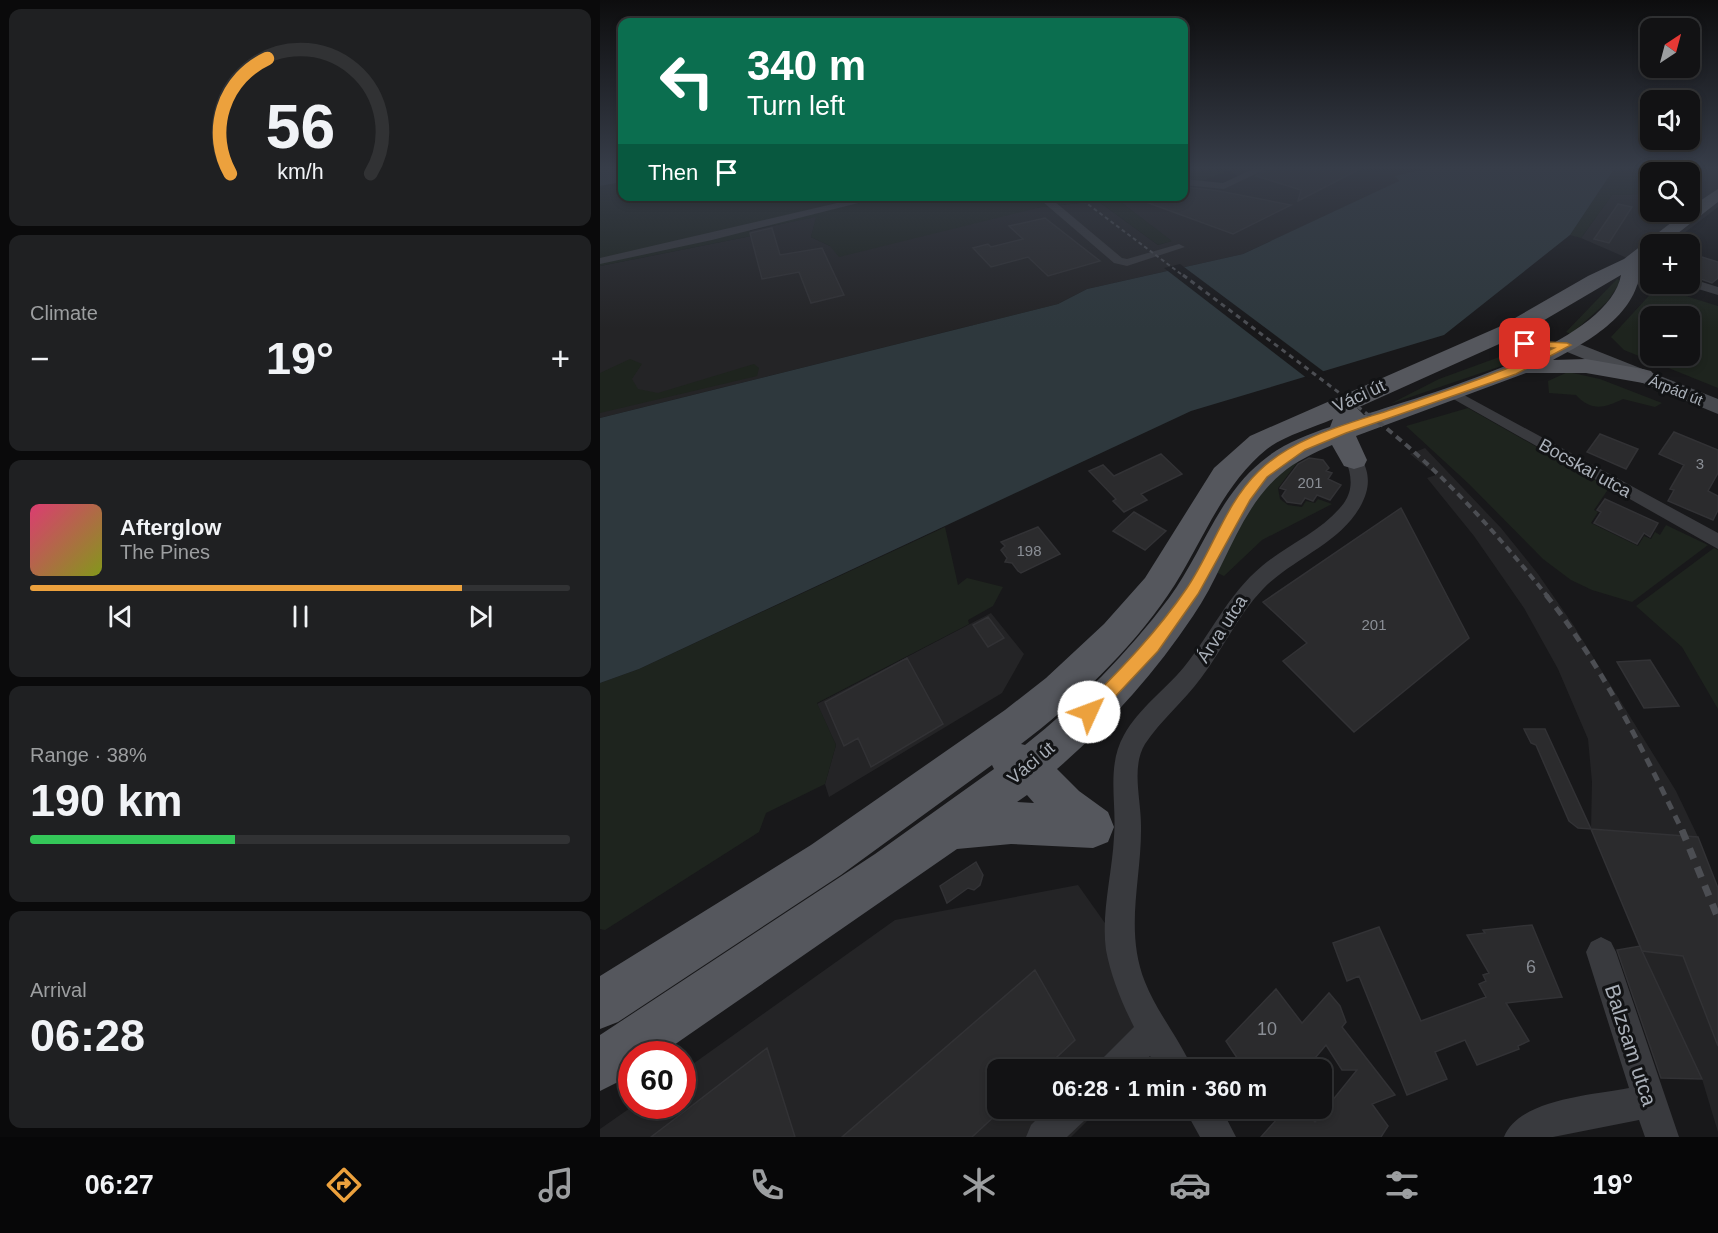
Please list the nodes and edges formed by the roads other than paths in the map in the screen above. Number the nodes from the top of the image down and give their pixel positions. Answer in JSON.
{"nodes":[{"id":1,"x":773,"y":222,"type":"edge"},
{"id":2,"x":1072,"y":222,"type":"edge"},
{"id":3,"x":1682,"y":222,"type":"edge"},
{"id":4,"x":1666,"y":234,"type":"edge"},
{"id":5,"x":1179,"y":247,"type":"dead end"},
{"id":6,"x":1640,"y":257,"type":"edge"},
{"id":7,"x":600,"y":261,"type":"edge"},
{"id":8,"x":1640,"y":270,"type":"edge"},
{"id":9,"x":1625,"y":272,"type":"junction"},
{"id":10,"x":1640,"y":278,"type":"edge"},
{"id":11,"x":1700,"y":285,"type":"edge"},
{"id":12,"x":1718,"y":291,"type":"edge"},
{"id":13,"x":1597,"y":323,"type":"junction"},
{"id":14,"x":1509,"y":332,"type":"junction"},
{"id":15,"x":1567,"y":345,"type":"junction"},
{"id":16,"x":1465,"y":365,"type":"junction"},
{"id":17,"x":1512,"y":372,"type":"junction"},
{"id":18,"x":1643,"y":376,"type":"junction"},
{"id":19,"x":1410,"y":386,"type":"junction"},
{"id":20,"x":1453,"y":393,"type":"junction"},
{"id":21,"x":1362,"y":396,"type":"junction"},
{"id":22,"x":1718,"y":407,"type":"edge"},
{"id":23,"x":1342,"y":430,"type":"junction"},
{"id":24,"x":1301,"y":448,"type":"junction"},
{"id":25,"x":1355,"y":463,"type":"junction"},
{"id":26,"x":1718,"y":542,"type":"edge"},
{"id":27,"x":967,"y":761,"type":"junction"},
{"id":28,"x":1028,"y":766,"type":"junction"},
{"id":29,"x":1111,"y":827,"type":"junction"},
{"id":30,"x":953,"y":828,"type":"junction"},
{"id":31,"x":1601,"y":952,"type":"dead end"},
{"id":32,"x":600,"y":1004,"type":"edge"},
{"id":33,"x":1153,"y":1031,"type":"junction"},
{"id":34,"x":1124,"y":1059,"type":"edge"},
{"id":35,"x":1170,"y":1059,"type":"edge"},
{"id":36,"x":600,"y":1065,"type":"edge"},
{"id":37,"x":1650,"y":1101,"type":"junction"},
{"id":38,"x":1062,"y":1119,"type":"edge"},
{"id":39,"x":1208,"y":1119,"type":"edge"},
{"id":40,"x":1043,"y":1137,"type":"edge"},
{"id":41,"x":1219,"y":1137,"type":"edge"},
{"id":42,"x":1521,"y":1137,"type":"edge"},
{"id":43,"x":1662,"y":1137,"type":"edge"}],
"edges":[{"from":1,"to":7,"type":"street"},
{"from":2,"to":5,"type":"street"},
{"from":3,"to":4,"type":"main road","name":"Váci út"},
{"from":6,"to":9,"type":"main road","name":"Váci út"},
{"from":8,"to":9,"type":"street"},
{"from":9,"to":10,"type":"street"},
{"from":9,"to":13,"type":"main road","name":"Váci út"},
{"from":9,"to":14,"type":"main road","name":"Váci út"},
{"from":9,"to":15,"type":"main road"},
{"from":11,"to":12,"type":"street"},
{"from":13,"to":15,"type":"main road","name":"Váci út"},
{"from":13,"to":18,"type":"main road"},
{"from":14,"to":16,"type":"main road"},
{"from":14,"to":21,"type":"main road","name":"Váci út"},
{"from":15,"to":16,"type":"main road"},
{"from":15,"to":17,"type":"main road","name":"Váci út"},
{"from":15,"to":18,"type":"main road","name":"Árpád út"},
{"from":16,"to":19,"type":"main road"},
{"from":17,"to":18,"type":"main road"},
{"from":17,"to":20,"type":"main road","name":"Váci út"},
{"from":18,"to":22,"type":"main road","name":"Árpád út"},
{"from":19,"to":21,"type":"main road"},
{"from":19,"to":23,"type":"main road"},
{"from":20,"to":23,"type":"main road","name":"Váci út"},
{"from":20,"to":26,"type":"street","name":"Bocskai utca"},
{"from":21,"to":27,"type":"main road","name":"Váci út"},
{"from":23,"to":24,"type":"main road","name":"Váci út"},
{"from":23,"to":25,"type":"main road"},
{"from":24,"to":25,"type":"main road"},
{"from":24,"to":28,"type":"main road","name":"Váci út"},
{"from":25,"to":29,"type":"street","name":"Árva utca"},
{"from":27,"to":28,"type":"main road"},
{"from":27,"to":32,"type":"main road","name":"Váci út"},
{"from":28,"to":29,"type":"main road"},
{"from":28,"to":30,"type":"main road","name":"Váci út"},
{"from":29,"to":30,"type":"main road"},
{"from":29,"to":33,"type":"street","name":"Árva utca"},
{"from":30,"to":36,"type":"main road","name":"Váci út"},
{"from":31,"to":37,"type":"street","name":"Balzsam utca"},
{"from":33,"to":34,"type":"street"},
{"from":33,"to":35,"type":"street","name":"Árva utca"},
{"from":37,"to":42,"type":"street"},
{"from":37,"to":43,"type":"street","name":"Balzsam utca"},
{"from":38,"to":40,"type":"street"},
{"from":39,"to":41,"type":"street"}]}
